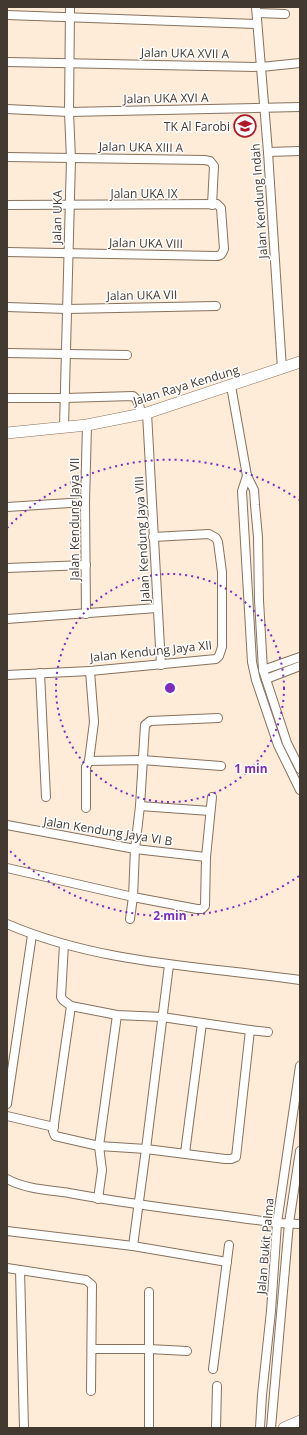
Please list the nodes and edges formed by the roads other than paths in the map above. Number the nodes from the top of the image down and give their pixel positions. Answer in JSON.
{"nodes":[{"id":1,"x":70,"y":7,"type":"edge"},
{"id":2,"x":257,"y":10,"type":"edge"},
{"id":3,"x":285,"y":14,"type":"dead end"},
{"id":4,"x":7,"y":15,"type":"edge"},
{"id":5,"x":70,"y":18,"type":"junction"},
{"id":6,"x":257,"y":24,"type":"junction"},
{"id":7,"x":7,"y":62,"type":"edge"},
{"id":8,"x":300,"y":63,"type":"edge"},
{"id":9,"x":70,"y":64,"type":"junction"},
{"id":10,"x":261,"y":66,"type":"junction"},
{"id":11,"x":300,"y":107,"type":"edge"},
{"id":12,"x":265,"y":108,"type":"junction"},
{"id":13,"x":7,"y":109,"type":"edge"},
{"id":14,"x":69,"y":112,"type":"junction"},
{"id":15,"x":300,"y":151,"type":"edge"},
{"id":16,"x":268,"y":152,"type":"junction"},
{"id":17,"x":7,"y":157,"type":"edge"},
{"id":18,"x":71,"y":159,"type":"junction"},
{"id":19,"x":7,"y":205,"type":"edge"},
{"id":20,"x":216,"y":205,"type":"junction"},
{"id":21,"x":70,"y":206,"type":"junction"},
{"id":22,"x":7,"y":252,"type":"edge"},
{"id":23,"x":69,"y":254,"type":"junction"},
{"id":24,"x":216,"y":306,"type":"dead end"},
{"id":25,"x":7,"y":307,"type":"edge"},
{"id":26,"x":67,"y":309,"type":"junction"},
{"id":27,"x":7,"y":353,"type":"edge"},
{"id":28,"x":66,"y":354,"type":"junction"},
{"id":29,"x":126,"y":355,"type":"dead end"},
{"id":30,"x":300,"y":362,"type":"edge"},
{"id":31,"x":282,"y":369,"type":"junction"},
{"id":32,"x":231,"y":386,"type":"junction"},
{"id":33,"x":7,"y":398,"type":"edge"},
{"id":34,"x":65,"y":398,"type":"junction"},
{"id":35,"x":144,"y":414,"type":"junction"},
{"id":36,"x":87,"y":424,"type":"junction"},
{"id":37,"x":64,"y":427,"type":"junction"},
{"id":38,"x":7,"y":433,"type":"edge"},
{"id":39,"x":248,"y":476,"type":"junction"},
{"id":40,"x":85,"y":502,"type":"junction"},
{"id":41,"x":7,"y":507,"type":"edge"},
{"id":42,"x":154,"y":537,"type":"junction"},
{"id":43,"x":86,"y":566,"type":"junction"},
{"id":44,"x":7,"y":568,"type":"edge"},
{"id":45,"x":248,"y":598,"type":"junction"},
{"id":46,"x":259,"y":600,"type":"junction"},
{"id":47,"x":157,"y":608,"type":"junction"},
{"id":48,"x":86,"y":614,"type":"junction"},
{"id":49,"x":7,"y":619,"type":"edge"},
{"id":50,"x":300,"y":657,"type":"edge"},
{"id":51,"x":161,"y":665,"type":"junction"},
{"id":52,"x":300,"y":666,"type":"edge"},
{"id":53,"x":263,"y":670,"type":"junction"},
{"id":54,"x":90,"y":671,"type":"junction"},
{"id":55,"x":40,"y":673,"type":"junction"},
{"id":56,"x":7,"y":675,"type":"edge"},
{"id":57,"x":266,"y":678,"type":"junction"},
{"id":58,"x":218,"y":718,"type":"dead end"},
{"id":59,"x":142,"y":760,"type":"junction"},
{"id":60,"x":89,"y":761,"type":"junction"},
{"id":61,"x":220,"y":766,"type":"dead end"},
{"id":62,"x":300,"y":769,"type":"edge"},
{"id":63,"x":300,"y":790,"type":"edge"},
{"id":64,"x":46,"y":797,"type":"dead end"},
{"id":65,"x":212,"y":797,"type":"dead end"},
{"id":66,"x":140,"y":806,"type":"junction"},
{"id":67,"x":86,"y":808,"type":"dead end"},
{"id":68,"x":210,"y":811,"type":"junction"},
{"id":69,"x":7,"y":825,"type":"edge"},
{"id":70,"x":135,"y":850,"type":"junction"},
{"id":71,"x":206,"y":857,"type":"junction"},
{"id":72,"x":7,"y":868,"type":"edge"},
{"id":73,"x":133,"y":897,"type":"junction"},
{"id":74,"x":130,"y":918,"type":"dead end"},
{"id":75,"x":7,"y":924,"type":"edge"},
{"id":76,"x":32,"y":935,"type":"junction"},
{"id":77,"x":64,"y":944,"type":"junction"},
{"id":78,"x":169,"y":965,"type":"junction"},
{"id":79,"x":300,"y":980,"type":"edge"},
{"id":80,"x":71,"y":1006,"type":"junction"},
{"id":81,"x":117,"y":1015,"type":"junction"},
{"id":82,"x":162,"y":1018,"type":"junction"},
{"id":83,"x":202,"y":1023,"type":"junction"},
{"id":84,"x":250,"y":1030,"type":"junction"},
{"id":85,"x":268,"y":1032,"type":"dead end"},
{"id":86,"x":300,"y":1066,"type":"edge"},
{"id":87,"x":7,"y":1104,"type":"edge"},
{"id":88,"x":7,"y":1116,"type":"edge"},
{"id":89,"x":54,"y":1127,"type":"junction"},
{"id":90,"x":99,"y":1146,"type":"junction"},
{"id":91,"x":146,"y":1149,"type":"junction"},
{"id":92,"x":300,"y":1151,"type":"edge"},
{"id":93,"x":185,"y":1153,"type":"junction"},
{"id":94,"x":7,"y":1179,"type":"edge"},
{"id":95,"x":98,"y":1199,"type":"junction"},
{"id":96,"x":139,"y":1204,"type":"junction"},
{"id":97,"x":277,"y":1223,"type":"junction"},
{"id":98,"x":290,"y":1224,"type":"junction"},
{"id":99,"x":300,"y":1224,"type":"edge"},
{"id":100,"x":7,"y":1231,"type":"edge"},
{"id":101,"x":229,"y":1245,"type":"dead end"},
{"id":102,"x":133,"y":1246,"type":"junction"},
{"id":103,"x":227,"y":1262,"type":"junction"},
{"id":104,"x":7,"y":1268,"type":"edge"},
{"id":105,"x":20,"y":1270,"type":"junction"},
{"id":106,"x":149,"y":1292,"type":"dead end"},
{"id":107,"x":92,"y":1349,"type":"junction"},
{"id":108,"x":149,"y":1349,"type":"junction"},
{"id":109,"x":187,"y":1351,"type":"dead end"},
{"id":110,"x":213,"y":1369,"type":"dead end"},
{"id":111,"x":217,"y":1386,"type":"dead end"},
{"id":112,"x":91,"y":1391,"type":"dead end"},
{"id":113,"x":300,"y":1421,"type":"edge"},
{"id":114,"x":24,"y":1428,"type":"edge"},
{"id":115,"x":148,"y":1428,"type":"edge"},
{"id":116,"x":216,"y":1428,"type":"edge"},
{"id":117,"x":260,"y":1428,"type":"edge"},
{"id":118,"x":271,"y":1428,"type":"edge"},
{"id":119,"x":284,"y":1428,"type":"edge"}],
"edges":[{"from":1,"to":5,"type":"street","name":"Jalan UKA"},
{"from":2,"to":3,"type":"street"},
{"from":2,"to":6,"type":"street","name":"Jalan Kendung Indah"},
{"from":4,"to":5,"type":"street"},
{"from":5,"to":6,"type":"street"},
{"from":5,"to":9,"type":"street","name":"Jalan UKA"},
{"from":6,"to":10,"type":"street","name":"Jalan Kendung Indah"},
{"from":7,"to":9,"type":"street","name":"Jalan UKA XVII A"},
{"from":8,"to":10,"type":"street","name":"Jalan UKA XVII A"},
{"from":9,"to":10,"type":"street","name":"Jalan UKA XVII A"},
{"from":9,"to":14,"type":"street","name":"Jalan UKA"},
{"from":10,"to":12,"type":"street","name":"Jalan Kendung Indah"},
{"from":11,"to":12,"type":"street","name":"Jalan UKA XVI A"},
{"from":12,"to":14,"type":"street","name":"Jalan UKA XVI A"},
{"from":12,"to":16,"type":"street","name":"Jalan Kendung Indah"},
{"from":13,"to":14,"type":"street","name":"Jalan UKA XVI A"},
{"from":14,"to":18,"type":"street","name":"Jalan UKA"},
{"from":15,"to":16,"type":"street"},
{"from":16,"to":31,"type":"street","name":"Jalan Kendung Indah"},
{"from":17,"to":18,"type":"street","name":"Jalan UKA XIII A"},
{"from":18,"to":20,"type":"street","name":"Jalan UKA XIII A"},
{"from":18,"to":21,"type":"street","name":"Jalan UKA"},
{"from":19,"to":21,"type":"street","name":"Jalan UKA IX"},
{"from":20,"to":21,"type":"street","name":"Jalan UKA IX"},
{"from":20,"to":23,"type":"street","name":"Jalan UKA VIII"},
{"from":21,"to":23,"type":"street","name":"Jalan UKA"},
{"from":22,"to":23,"type":"street","name":"Jalan UKA VIII"},
{"from":23,"to":26,"type":"street","name":"Jalan UKA"},
{"from":24,"to":26,"type":"street","name":"Jalan UKA VII"},
{"from":25,"to":26,"type":"street","name":"Jalan UKA VII"},
{"from":26,"to":28,"type":"street","name":"Jalan UKA"},
{"from":27,"to":28,"type":"street"},
{"from":28,"to":29,"type":"street"},
{"from":28,"to":34,"type":"street","name":"Jalan UKA"},
{"from":30,"to":31,"type":"main road","name":"Jalan Raya Kendung"},
{"from":31,"to":32,"type":"main road","name":"Jalan Raya Kendung"},
{"from":32,"to":35,"type":"main road","name":"Jalan Raya Kendung"},
{"from":32,"to":39,"type":"street"},
{"from":33,"to":34,"type":"street"},
{"from":34,"to":35,"type":"street"},
{"from":34,"to":37,"type":"street","name":"Jalan UKA"},
{"from":35,"to":36,"type":"main road","name":"Jalan Raya Kendung"},
{"from":35,"to":42,"type":"street","name":"Jalan Kendung Jaya VIII"},
{"from":36,"to":37,"type":"main road","name":"Jalan Raya Kendung"},
{"from":36,"to":40,"type":"street","name":"Jalan Kendung Jaya VII"},
{"from":37,"to":38,"type":"main road","name":"Jalan Raya Kendung"},
{"from":39,"to":45,"type":"street"},
{"from":39,"to":46,"type":"street"},
{"from":40,"to":41,"type":"street"},
{"from":40,"to":43,"type":"street","name":"Jalan Kendung Jaya VII"},
{"from":42,"to":47,"type":"street","name":"Jalan Kendung Jaya VIII"},
{"from":42,"to":51,"type":"street","name":"Jalan Kendung Jaya XII"},
{"from":43,"to":44,"type":"street"},
{"from":43,"to":48,"type":"street","name":"Jalan Kendung Jaya VII"},
{"from":45,"to":46,"type":"street"},
{"from":45,"to":63,"type":"street"},
{"from":46,"to":53,"type":"street"},
{"from":47,"to":48,"type":"street"},
{"from":47,"to":51,"type":"street","name":"Jalan Kendung Jaya VIII"},
{"from":48,"to":49,"type":"street"},
{"from":50,"to":53,"type":"street"},
{"from":51,"to":54,"type":"street","name":"Jalan Kendung Jaya XII"},
{"from":52,"to":57,"type":"street"},
{"from":53,"to":57,"type":"street"},
{"from":54,"to":55,"type":"street","name":"Jalan Kendung Jaya XII"},
{"from":54,"to":60,"type":"street"},
{"from":55,"to":56,"type":"street","name":"Jalan Kendung Jaya XII"},
{"from":55,"to":64,"type":"street"},
{"from":57,"to":62,"type":"street"},
{"from":58,"to":59,"type":"street"},
{"from":59,"to":60,"type":"street"},
{"from":59,"to":61,"type":"street"},
{"from":59,"to":66,"type":"street"},
{"from":60,"to":67,"type":"street"},
{"from":65,"to":68,"type":"street"},
{"from":66,"to":68,"type":"street"},
{"from":66,"to":70,"type":"street"},
{"from":68,"to":71,"type":"street"},
{"from":69,"to":70,"type":"street","name":"Jalan Kendung Jaya VI B"},
{"from":70,"to":71,"type":"street","name":"Jalan Kendung Jaya VI B"},
{"from":70,"to":73,"type":"street"},
{"from":71,"to":73,"type":"street"},
{"from":72,"to":73,"type":"street"},
{"from":73,"to":74,"type":"street"},
{"from":75,"to":76,"type":"street"},
{"from":76,"to":77,"type":"street"},
{"from":76,"to":87,"type":"street"},
{"from":77,"to":78,"type":"street"},
{"from":77,"to":80,"type":"street"},
{"from":78,"to":79,"type":"street"},
{"from":78,"to":82,"type":"street"},
{"from":80,"to":81,"type":"street"},
{"from":80,"to":89,"type":"street"},
{"from":81,"to":82,"type":"street"},
{"from":81,"to":90,"type":"street"},
{"from":82,"to":83,"type":"street"},
{"from":82,"to":91,"type":"street"},
{"from":83,"to":84,"type":"street"},
{"from":83,"to":93,"type":"street"},
{"from":84,"to":85,"type":"street"},
{"from":84,"to":93,"type":"street"},
{"from":86,"to":97,"type":"street","name":"Jalan Bukit Palma"},
{"from":88,"to":89,"type":"street"},
{"from":89,"to":90,"type":"street"},
{"from":90,"to":91,"type":"street"},
{"from":90,"to":95,"type":"street"},
{"from":91,"to":93,"type":"street"},
{"from":91,"to":96,"type":"street"},
{"from":92,"to":98,"type":"street","name":"Jalan Bukit Palma"},
{"from":94,"to":95,"type":"street"},
{"from":95,"to":96,"type":"street"},
{"from":96,"to":97,"type":"street"},
{"from":96,"to":102,"type":"street"},
{"from":97,"to":98,"type":"street"},
{"from":97,"to":117,"type":"street","name":"Jalan Bukit Palma"},
{"from":98,"to":99,"type":"street","name":"Jalan Bukit Palma"},
{"from":98,"to":118,"type":"street","name":"Jalan Bukit Palma"},
{"from":100,"to":102,"type":"street"},
{"from":101,"to":103,"type":"street"},
{"from":102,"to":103,"type":"street"},
{"from":103,"to":110,"type":"street"},
{"from":104,"to":105,"type":"street"},
{"from":105,"to":107,"type":"street"},
{"from":105,"to":114,"type":"street"},
{"from":106,"to":108,"type":"street"},
{"from":107,"to":108,"type":"street"},
{"from":107,"to":112,"type":"street"},
{"from":108,"to":109,"type":"street"},
{"from":108,"to":115,"type":"street"},
{"from":111,"to":116,"type":"street"},
{"from":113,"to":119,"type":"main road"}]}
